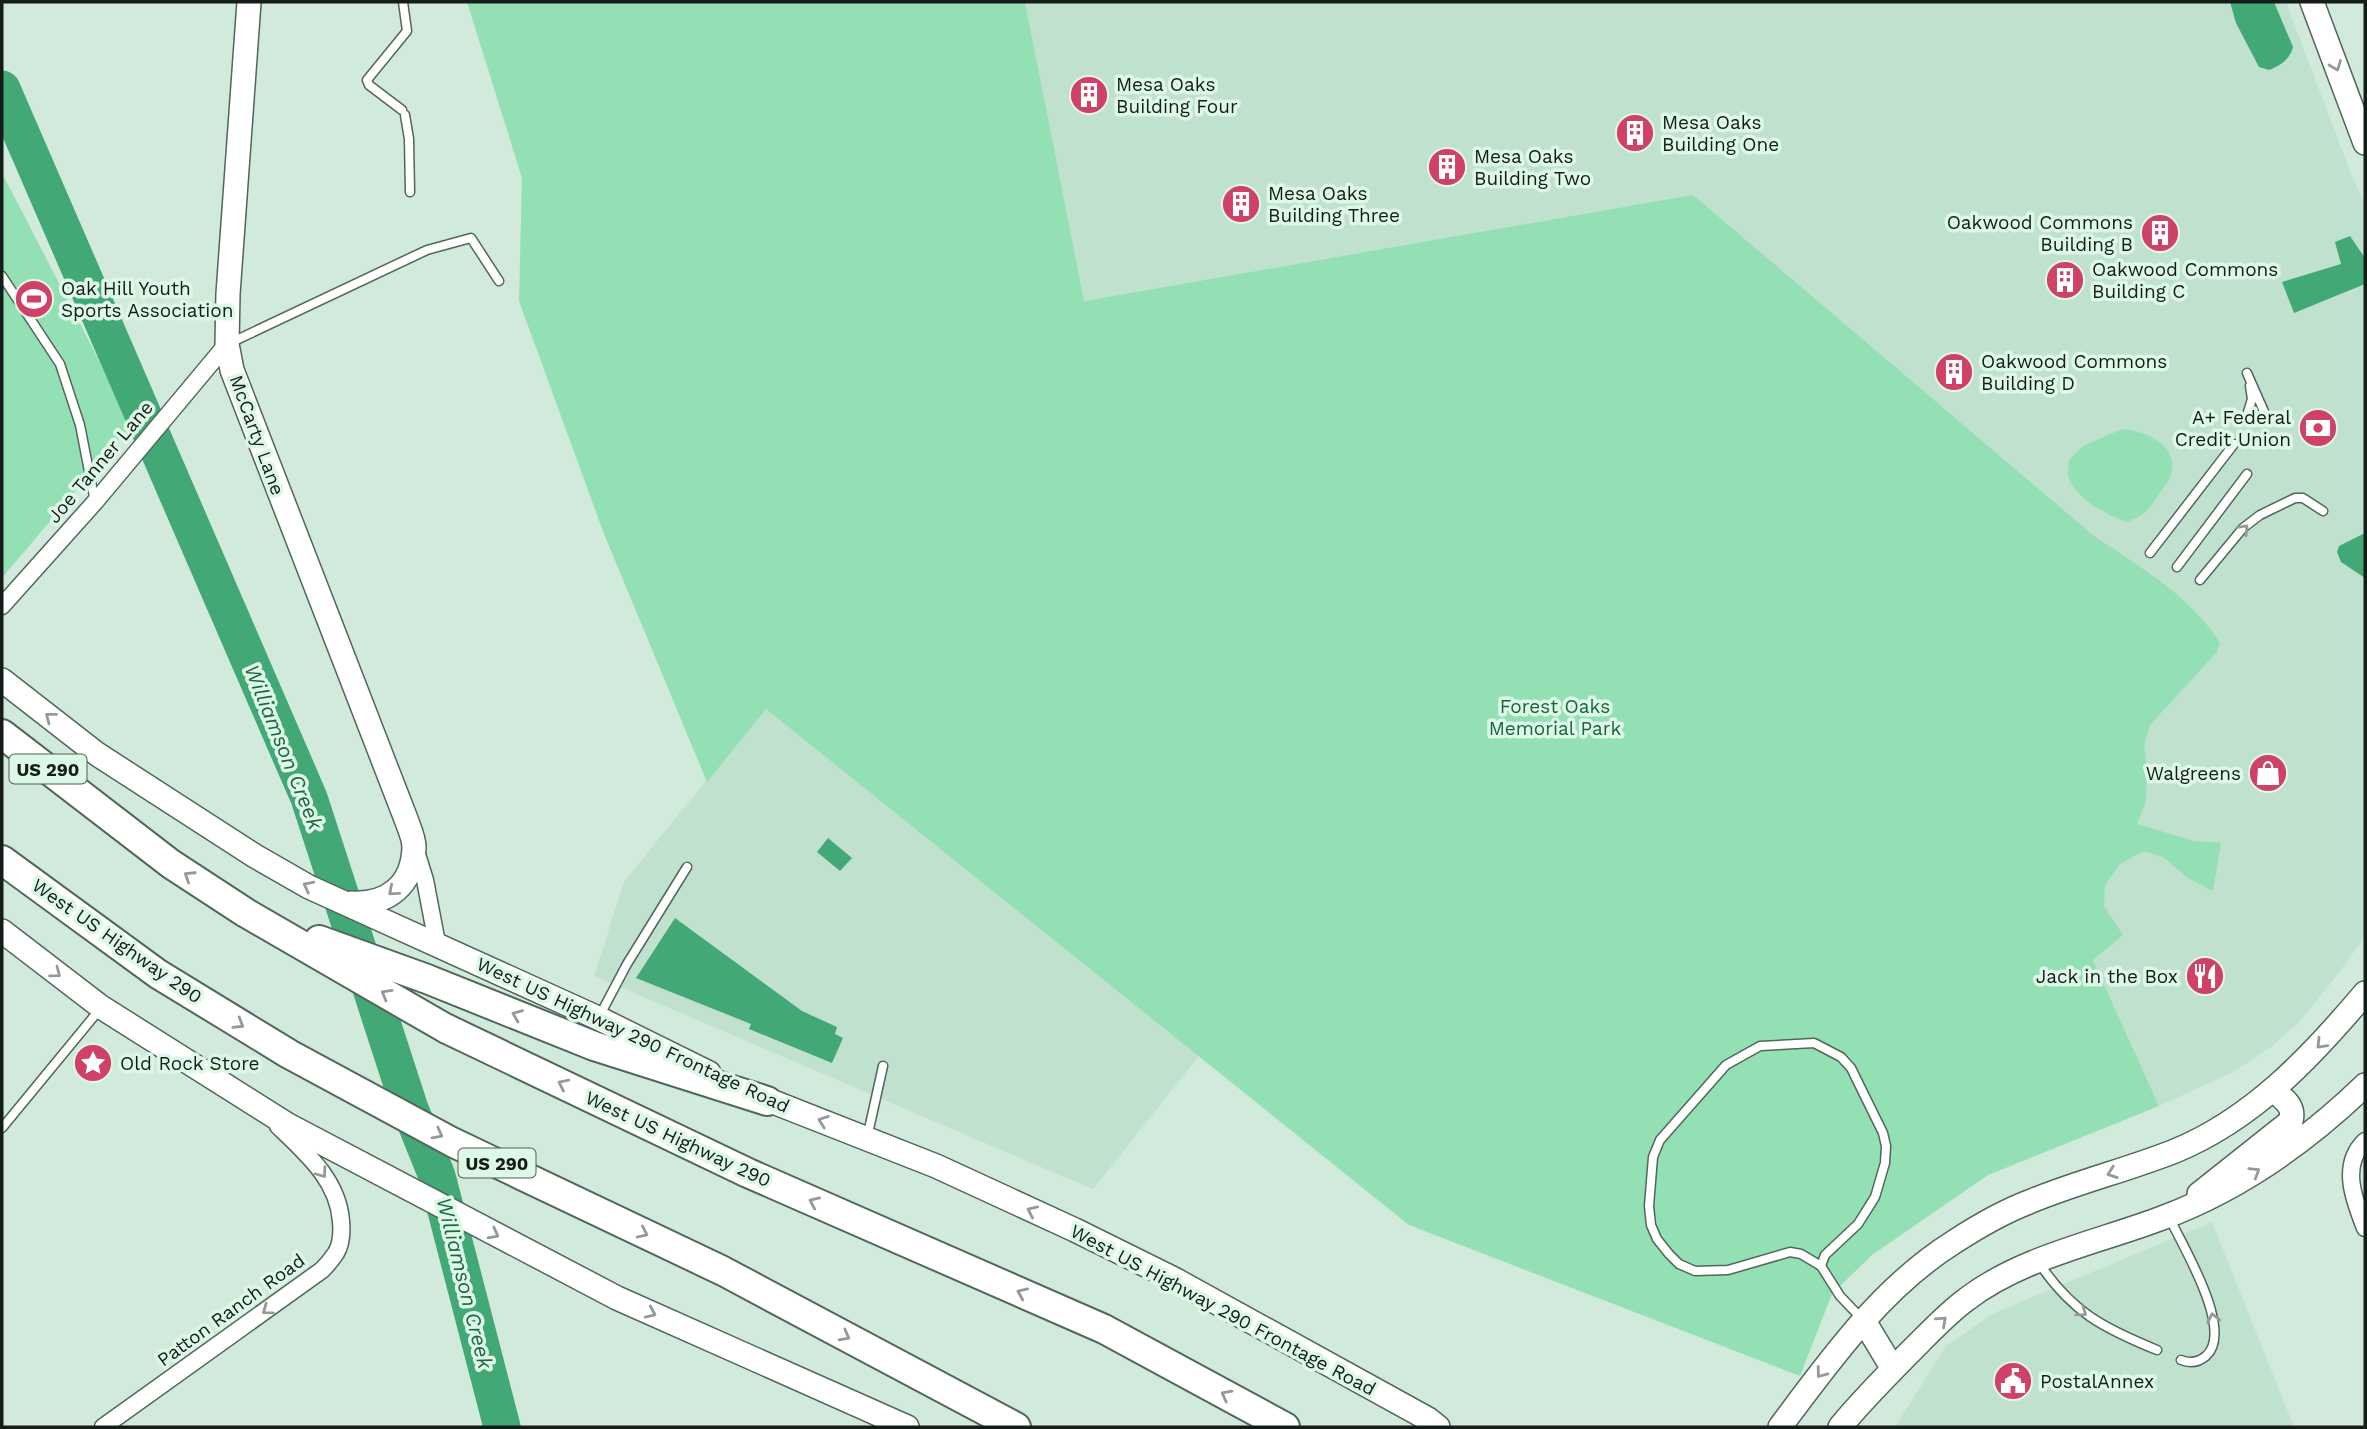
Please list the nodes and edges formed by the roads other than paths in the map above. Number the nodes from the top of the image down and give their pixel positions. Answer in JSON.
{"nodes":[{"id":1,"x":249,"y":2,"type":"edge"},
{"id":2,"x":403,"y":2,"type":"edge"},
{"id":3,"x":2312,"y":2,"type":"edge"},
{"id":4,"x":2365,"y":143,"type":"edge"},
{"id":5,"x":410,"y":192,"type":"dead end"},
{"id":6,"x":2,"y":276,"type":"edge"},
{"id":7,"x":499,"y":281,"type":"dead end"},
{"id":8,"x":227,"y":344,"type":"junction"},
{"id":9,"x":2248,"y":411,"type":"dead end"},
{"id":10,"x":2266,"y":416,"type":"dead end"},
{"id":11,"x":2234,"y":444,"type":"dead end"},
{"id":12,"x":2247,"y":474,"type":"dead end"},
{"id":13,"x":99,"y":497,"type":"junction"},
{"id":14,"x":2323,"y":511,"type":"dead end"},
{"id":15,"x":2150,"y":553,"type":"dead end"},
{"id":16,"x":2177,"y":567,"type":"dead end"},
{"id":17,"x":2200,"y":580,"type":"dead end"},
{"id":18,"x":2,"y":606,"type":"edge"},
{"id":19,"x":2,"y":680,"type":"edge"},
{"id":20,"x":2,"y":734,"type":"edge"},
{"id":21,"x":414,"y":845,"type":"junction"},
{"id":22,"x":2,"y":860,"type":"edge"},
{"id":23,"x":687,"y":867,"type":"dead end"},
{"id":24,"x":344,"y":903,"type":"junction"},
{"id":25,"x":246,"y":913,"type":"junction"},
{"id":26,"x":2,"y":931,"type":"edge"},
{"id":27,"x":437,"y":943,"type":"junction"},
{"id":28,"x":2365,"y":993,"type":"edge"},
{"id":29,"x":101,"y":1007,"type":"junction"},
{"id":30,"x":598,"y":1018,"type":"junction"},
{"id":31,"x":883,"y":1066,"type":"dead end"},
{"id":32,"x":2365,"y":1085,"type":"edge"},
{"id":33,"x":2273,"y":1090,"type":"junction"},
{"id":34,"x":767,"y":1101,"type":"junction"},
{"id":35,"x":257,"y":1107,"type":"junction"},
{"id":36,"x":2,"y":1128,"type":"edge"},
{"id":37,"x":867,"y":1139,"type":"junction"},
{"id":38,"x":2365,"y":1141,"type":"edge"},
{"id":39,"x":2175,"y":1213,"type":"junction"},
{"id":40,"x":2365,"y":1228,"type":"edge"},
{"id":41,"x":2037,"y":1261,"type":"junction"},
{"id":42,"x":1821,"y":1266,"type":"junction"},
{"id":43,"x":1864,"y":1321,"type":"junction"},
{"id":44,"x":2157,"y":1350,"type":"dead end"},
{"id":45,"x":2181,"y":1360,"type":"dead end"},
{"id":46,"x":1893,"y":1369,"type":"junction"},
{"id":47,"x":103,"y":1427,"type":"edge"},
{"id":48,"x":907,"y":1427,"type":"edge"},
{"id":49,"x":1016,"y":1427,"type":"edge"},
{"id":50,"x":1286,"y":1427,"type":"edge"},
{"id":51,"x":1438,"y":1427,"type":"edge"},
{"id":52,"x":1780,"y":1427,"type":"edge"},
{"id":53,"x":1840,"y":1427,"type":"edge"}],
"edges":[{"from":1,"to":8,"type":"main road","name":"McCarty Lane"},
{"from":2,"to":5,"type":"lane"},
{"from":3,"to":4,"type":"main road","one_way":true},
{"from":6,"to":13,"type":"lane"},
{"from":7,"to":8,"type":"lane"},
{"from":8,"to":13,"type":"street","name":"Joe Tanner Lane"},
{"from":8,"to":21,"type":"main road","name":"McCarty Lane"},
{"from":9,"to":10,"type":"lane"},
{"from":11,"to":15,"type":"lane"},
{"from":12,"to":16,"type":"lane"},
{"from":13,"to":18,"type":"street","name":"Joe Tanner Lane"},
{"from":17,"to":14,"type":"lane","one_way":true},
{"from":24,"to":19,"type":"main road","name":"West US Highway 290 Frontage Road","one_way":true},
{"from":25,"to":20,"type":"highway","name":"West US Highway 290","number":"US 290","one_way":true},
{"from":21,"to":24,"type":"main road","one_way":true},
{"from":21,"to":27,"type":"street","name":"McCarty Lane"},
{"from":22,"to":49,"type":"highway","name":"West US Highway 290","number":"US 290","one_way":true},
{"from":23,"to":30,"type":"lane"},
{"from":24,"to":27,"type":"main road","name":"West US Highway 290 Frontage Road"},
{"from":34,"to":25,"type":"highway","one_way":true},
{"from":50,"to":25,"type":"highway","name":"West US Highway 290","one_way":true},
{"from":26,"to":29,"type":"main road","one_way":true},
{"from":27,"to":30,"type":"main road","name":"West US Highway 290 Frontage Road"},
{"from":28,"to":33,"type":"main road","one_way":true},
{"from":29,"to":35,"type":"main road"},
{"from":29,"to":36,"type":"lane"},
{"from":30,"to":34,"type":"main road","name":"West US Highway 290 Frontage Road"},
{"from":31,"to":37,"type":"lane"},
{"from":39,"to":32,"type":"main road","one_way":true},
{"from":33,"to":39,"type":"main road"},
{"from":33,"to":43,"type":"main road","one_way":true},
{"from":37,"to":34,"type":"main road","name":"West US Highway 290 Frontage Road","one_way":true},
{"from":35,"to":47,"type":"street","name":"Patton Ranch Road","one_way":true},
{"from":35,"to":48,"type":"main road","one_way":true},
{"from":51,"to":37,"type":"main road","name":"West US Highway 290 Frontage Road","one_way":true},
{"from":38,"to":40,"type":"street"},
{"from":39,"to":41,"type":"main road"},
{"from":45,"to":39,"type":"lane","one_way":true},
{"from":41,"to":44,"type":"lane","one_way":true},
{"from":46,"to":41,"type":"main road","one_way":true},
{"from":42,"to":42,"type":"lane"},
{"from":42,"to":43,"type":"lane"},
{"from":43,"to":46,"type":"main road"},
{"from":43,"to":52,"type":"main road","one_way":true},
{"from":46,"to":53,"type":"main road"}]}
